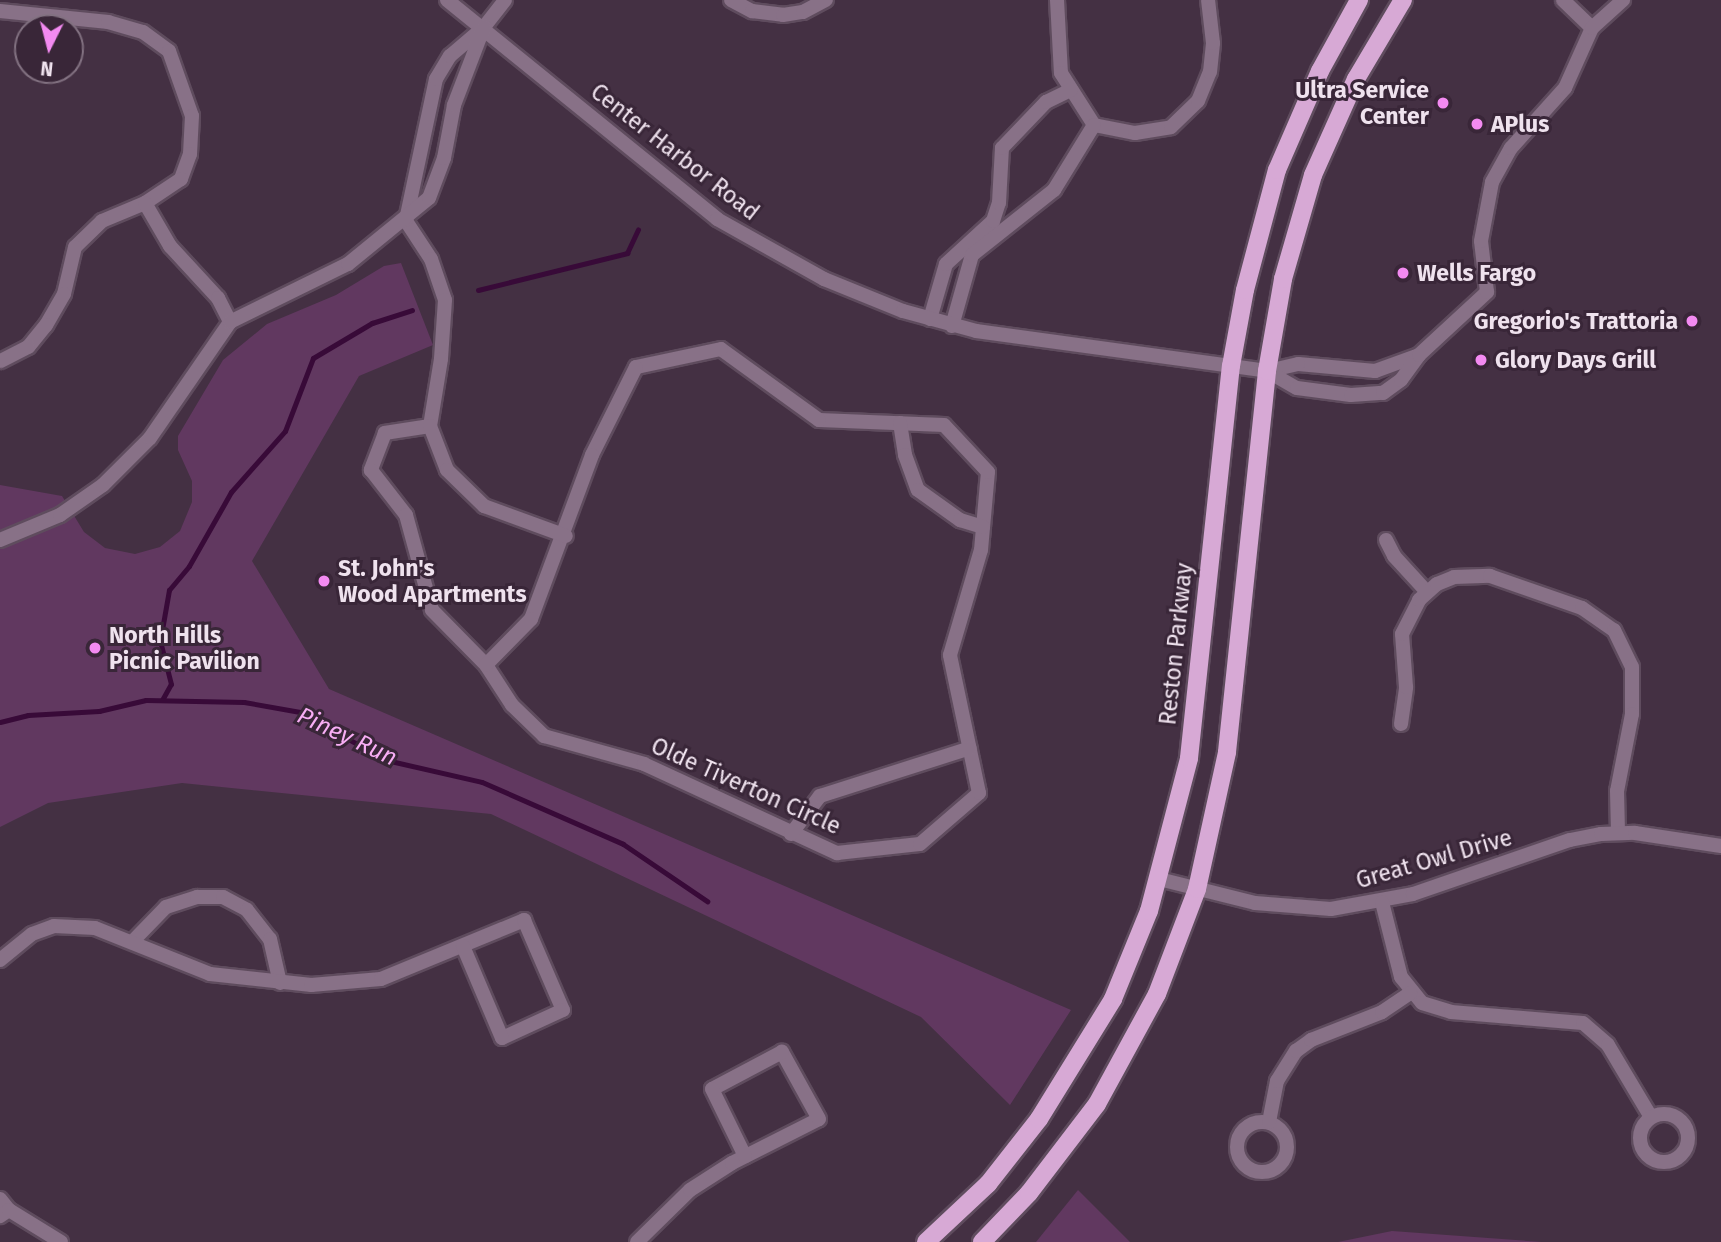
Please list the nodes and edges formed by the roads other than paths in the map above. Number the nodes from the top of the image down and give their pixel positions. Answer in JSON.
{"nodes":[{"id":1,"x":447,"y":0,"type":"edge"},
{"id":2,"x":505,"y":0,"type":"edge"},
{"id":3,"x":731,"y":0,"type":"edge"},
{"id":4,"x":826,"y":0,"type":"edge"},
{"id":5,"x":1057,"y":0,"type":"edge"},
{"id":6,"x":1208,"y":0,"type":"edge"},
{"id":7,"x":1359,"y":0,"type":"edge"},
{"id":8,"x":1402,"y":0,"type":"edge"},
{"id":9,"x":1563,"y":0,"type":"edge"},
{"id":10,"x":1614,"y":3,"type":"edge"},
{"id":11,"x":0,"y":11,"type":"edge"},
{"id":12,"x":484,"y":27,"type":"junction"},
{"id":13,"x":1592,"y":28,"type":"junction"},
{"id":14,"x":1071,"y":90,"type":"junction"},
{"id":15,"x":1094,"y":125,"type":"junction"},
{"id":16,"x":145,"y":203,"type":"junction"},
{"id":17,"x":406,"y":221,"type":"junction"},
{"id":18,"x":930,"y":319,"type":"junction"},
{"id":19,"x":230,"y":322,"type":"junction"},
{"id":20,"x":952,"y":326,"type":"junction"},
{"id":21,"x":1419,"y":355,"type":"junction"},
{"id":22,"x":0,"y":361,"type":"edge"},
{"id":23,"x":1231,"y":366,"type":"junction"},
{"id":24,"x":1267,"y":371,"type":"junction"},
{"id":25,"x":900,"y":423,"type":"junction"},
{"id":26,"x":430,"y":426,"type":"junction"},
{"id":27,"x":983,"y":527,"type":"junction"},
{"id":28,"x":566,"y":536,"type":"junction"},
{"id":29,"x":0,"y":540,"type":"edge"},
{"id":30,"x":1386,"y":540,"type":"dead end"},
{"id":31,"x":1427,"y":592,"type":"junction"},
{"id":32,"x":486,"y":665,"type":"junction"},
{"id":33,"x":1401,"y":724,"type":"dead end"},
{"id":34,"x":970,"y":748,"type":"junction"},
{"id":35,"x":1618,"y":833,"type":"junction"},
{"id":36,"x":791,"y":834,"type":"junction"},
{"id":37,"x":1721,"y":846,"type":"edge"},
{"id":38,"x":1159,"y":879,"type":"junction"},
{"id":39,"x":1197,"y":889,"type":"junction"},
{"id":40,"x":1382,"y":902,"type":"junction"},
{"id":41,"x":133,"y":941,"type":"junction"},
{"id":42,"x":463,"y":946,"type":"junction"},
{"id":43,"x":0,"y":960,"type":"edge"},
{"id":44,"x":280,"y":983,"type":"junction"},
{"id":45,"x":1410,"y":993,"type":"junction"},
{"id":46,"x":1651,"y":1117,"type":"junction"},
{"id":47,"x":1269,"y":1122,"type":"dead end"},
{"id":48,"x":745,"y":1156,"type":"junction"},
{"id":49,"x":3,"y":1208,"type":"edge"},
{"id":50,"x":61,"y":1242,"type":"edge"},
{"id":51,"x":637,"y":1242,"type":"edge"},
{"id":52,"x":926,"y":1242,"type":"edge"},
{"id":53,"x":982,"y":1242,"type":"edge"}],
"edges":[{"from":1,"to":12,"type":"street","name":"Center Harbor Road"},
{"from":2,"to":12,"type":"street"},
{"from":3,"to":4,"type":"street"},
{"from":5,"to":14,"type":"street"},
{"from":6,"to":15,"type":"street"},
{"from":7,"to":23,"type":"main road","name":"Reston Parkway"},
{"from":8,"to":24,"type":"main road"},
{"from":9,"to":13,"type":"street"},
{"from":10,"to":13,"type":"street"},
{"from":11,"to":16,"type":"street"},
{"from":12,"to":17,"type":"street"},
{"from":12,"to":17,"type":"street"},
{"from":12,"to":18,"type":"street","name":"Center Harbor Road"},
{"from":13,"to":21,"type":"street"},
{"from":14,"to":15,"type":"street"},
{"from":14,"to":18,"type":"street"},
{"from":15,"to":20,"type":"street"},
{"from":16,"to":19,"type":"street"},
{"from":16,"to":22,"type":"street"},
{"from":17,"to":19,"type":"street"},
{"from":17,"to":26,"type":"street"},
{"from":18,"to":20,"type":"street","name":"Center Harbor Road"},
{"from":19,"to":29,"type":"street"},
{"from":20,"to":23,"type":"street","name":"Center Harbor Road"},
{"from":21,"to":24,"type":"street"},
{"from":21,"to":24,"type":"street"},
{"from":23,"to":24,"type":"street","name":"Center Harbor Road"},
{"from":23,"to":38,"type":"main road","name":"Reston Parkway"},
{"from":24,"to":39,"type":"main road"},
{"from":25,"to":27,"type":"street"},
{"from":25,"to":27,"type":"street","name":"Olde Tiverton Circle"},
{"from":25,"to":28,"type":"street","name":"Olde Tiverton Circle"},
{"from":26,"to":28,"type":"street"},
{"from":26,"to":32,"type":"street","name":"Olde Tiverton Circle"},
{"from":27,"to":34,"type":"street","name":"Olde Tiverton Circle"},
{"from":28,"to":32,"type":"street","name":"Olde Tiverton Circle"},
{"from":30,"to":31,"type":"street"},
{"from":31,"to":33,"type":"street"},
{"from":31,"to":35,"type":"street"},
{"from":32,"to":36,"type":"street","name":"Olde Tiverton Circle"},
{"from":34,"to":36,"type":"street"},
{"from":34,"to":36,"type":"street","name":"Olde Tiverton Circle"},
{"from":35,"to":37,"type":"street","name":"Great Owl Drive"},
{"from":35,"to":40,"type":"street","name":"Great Owl Drive"},
{"from":38,"to":39,"type":"street","name":"Great Owl Drive"},
{"from":38,"to":52,"type":"main road","name":"Reston Parkway"},
{"from":39,"to":40,"type":"street","name":"Great Owl Drive"},
{"from":39,"to":53,"type":"main road"},
{"from":40,"to":45,"type":"street"},
{"from":41,"to":43,"type":"street"},
{"from":41,"to":44,"type":"street"},
{"from":41,"to":44,"type":"street"},
{"from":42,"to":42,"type":"street"},
{"from":42,"to":44,"type":"street"},
{"from":45,"to":46,"type":"street"},
{"from":45,"to":47,"type":"street"},
{"from":46,"to":46,"type":"street"},
{"from":48,"to":48,"type":"street"},
{"from":48,"to":51,"type":"street"},
{"from":49,"to":50,"type":"street"}]}
